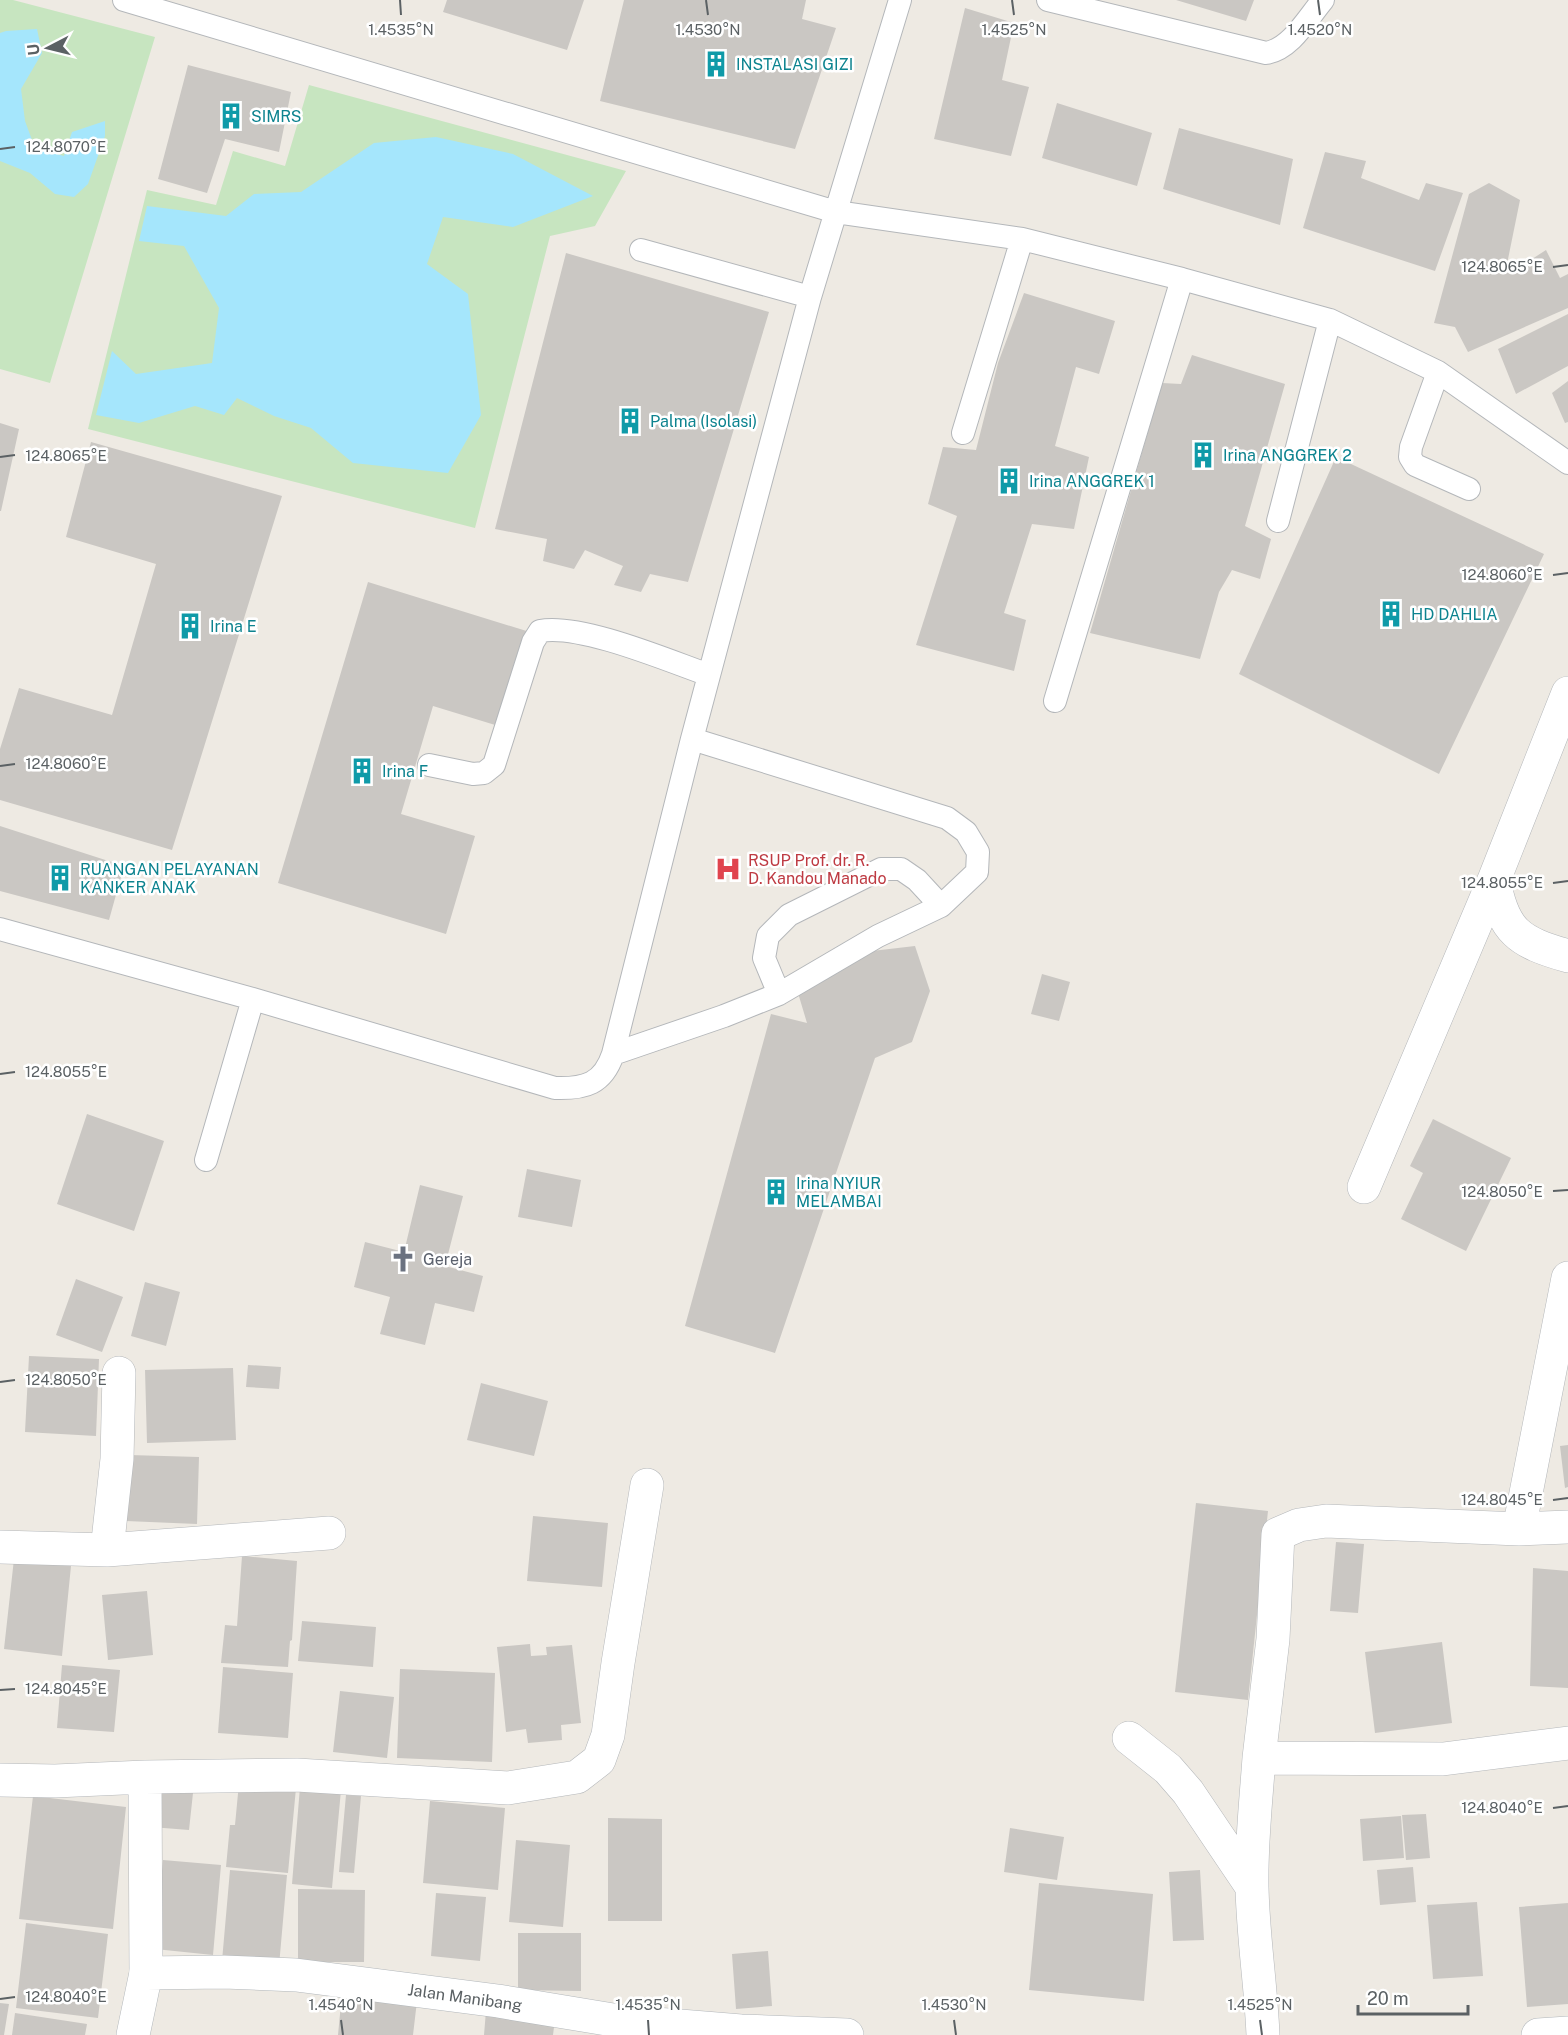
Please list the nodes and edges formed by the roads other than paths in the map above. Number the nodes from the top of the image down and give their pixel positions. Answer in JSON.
{"nodes":[{"id":1,"x":124,"y":0,"type":"edge"},
{"id":2,"x":900,"y":0,"type":"edge"},
{"id":3,"x":1048,"y":0,"type":"edge"},
{"id":4,"x":1323,"y":0,"type":"edge"},
{"id":5,"x":1074,"y":4,"type":"edge"},
{"id":6,"x":836,"y":212,"type":"junction"},
{"id":7,"x":1022,"y":239,"type":"junction"},
{"id":8,"x":641,"y":250,"type":"dead end"},
{"id":9,"x":1182,"y":279,"type":"junction"},
{"id":10,"x":810,"y":297,"type":"junction"},
{"id":11,"x":1330,"y":320,"type":"junction"},
{"id":12,"x":1438,"y":372,"type":"junction"},
{"id":13,"x":963,"y":433,"type":"dead end"},
{"id":14,"x":1568,"y":463,"type":"edge"},
{"id":15,"x":1469,"y":489,"type":"dead end"},
{"id":16,"x":1278,"y":521,"type":"dead end"},
{"id":17,"x":709,"y":675,"type":"junction"},
{"id":18,"x":1567,"y":696,"type":"edge"},
{"id":19,"x":1055,"y":701,"type":"dead end"},
{"id":20,"x":692,"y":739,"type":"junction"},
{"id":21,"x":429,"y":765,"type":"dead end"},
{"id":22,"x":1494,"y":880,"type":"junction"},
{"id":23,"x":941,"y":906,"type":"junction"},
{"id":24,"x":0,"y":929,"type":"edge"},
{"id":25,"x":1568,"y":956,"type":"edge"},
{"id":26,"x":779,"y":994,"type":"junction"},
{"id":27,"x":253,"y":999,"type":"junction"},
{"id":28,"x":613,"y":1054,"type":"junction"},
{"id":29,"x":206,"y":1160,"type":"dead end"},
{"id":30,"x":1364,"y":1188,"type":"dead end"},
{"id":31,"x":1568,"y":1278,"type":"edge"},
{"id":32,"x":119,"y":1373,"type":"dead end"},
{"id":33,"x":647,"y":1485,"type":"dead end"},
{"id":34,"x":1568,"y":1527,"type":"edge"},
{"id":35,"x":1519,"y":1529,"type":"junction"},
{"id":36,"x":329,"y":1533,"type":"dead end"},
{"id":37,"x":0,"y":1547,"type":"edge"},
{"id":38,"x":107,"y":1550,"type":"junction"},
{"id":39,"x":1130,"y":1738,"type":"dead end"},
{"id":40,"x":1568,"y":1743,"type":"edge"},
{"id":41,"x":1259,"y":1758,"type":"junction"},
{"id":42,"x":146,"y":1777,"type":"junction"},
{"id":43,"x":0,"y":1780,"type":"edge"},
{"id":44,"x":1252,"y":1887,"type":"junction"},
{"id":45,"x":146,"y":1973,"type":"junction"},
{"id":46,"x":1568,"y":2033,"type":"edge"},
{"id":47,"x":133,"y":2035,"type":"edge"},
{"id":48,"x":847,"y":2035,"type":"edge"},
{"id":49,"x":1263,"y":2035,"type":"edge"},
{"id":50,"x":1538,"y":2035,"type":"edge"}],
"edges":[{"from":1,"to":6,"type":"lane"},
{"from":2,"to":6,"type":"lane"},
{"from":3,"to":5,"type":"lane"},
{"from":4,"to":5,"type":"lane"},
{"from":6,"to":7,"type":"lane"},
{"from":6,"to":10,"type":"lane"},
{"from":7,"to":9,"type":"lane"},
{"from":7,"to":13,"type":"lane"},
{"from":8,"to":10,"type":"lane"},
{"from":9,"to":11,"type":"lane"},
{"from":9,"to":19,"type":"lane"},
{"from":10,"to":17,"type":"lane"},
{"from":11,"to":12,"type":"lane"},
{"from":11,"to":16,"type":"lane"},
{"from":12,"to":14,"type":"lane"},
{"from":12,"to":15,"type":"lane"},
{"from":17,"to":20,"type":"lane"},
{"from":17,"to":21,"type":"lane"},
{"from":18,"to":22,"type":"street"},
{"from":20,"to":23,"type":"lane"},
{"from":20,"to":28,"type":"lane"},
{"from":22,"to":25,"type":"street"},
{"from":22,"to":30,"type":"street"},
{"from":23,"to":26,"type":"lane"},
{"from":23,"to":26,"type":"lane"},
{"from":24,"to":27,"type":"lane"},
{"from":26,"to":28,"type":"lane"},
{"from":27,"to":28,"type":"lane"},
{"from":27,"to":29,"type":"lane"},
{"from":31,"to":35,"type":"street"},
{"from":32,"to":38,"type":"street"},
{"from":33,"to":42,"type":"street"},
{"from":34,"to":35,"type":"street"},
{"from":35,"to":41,"type":"street"},
{"from":36,"to":38,"type":"street"},
{"from":37,"to":38,"type":"street"},
{"from":39,"to":44,"type":"street"},
{"from":40,"to":41,"type":"street"},
{"from":41,"to":44,"type":"street"},
{"from":42,"to":43,"type":"street"},
{"from":42,"to":45,"type":"street"},
{"from":44,"to":49,"type":"street"},
{"from":45,"to":47,"type":"street"},
{"from":45,"to":48,"type":"street","name":"Jalan Manibang"},
{"from":46,"to":50,"type":"street"}]}
